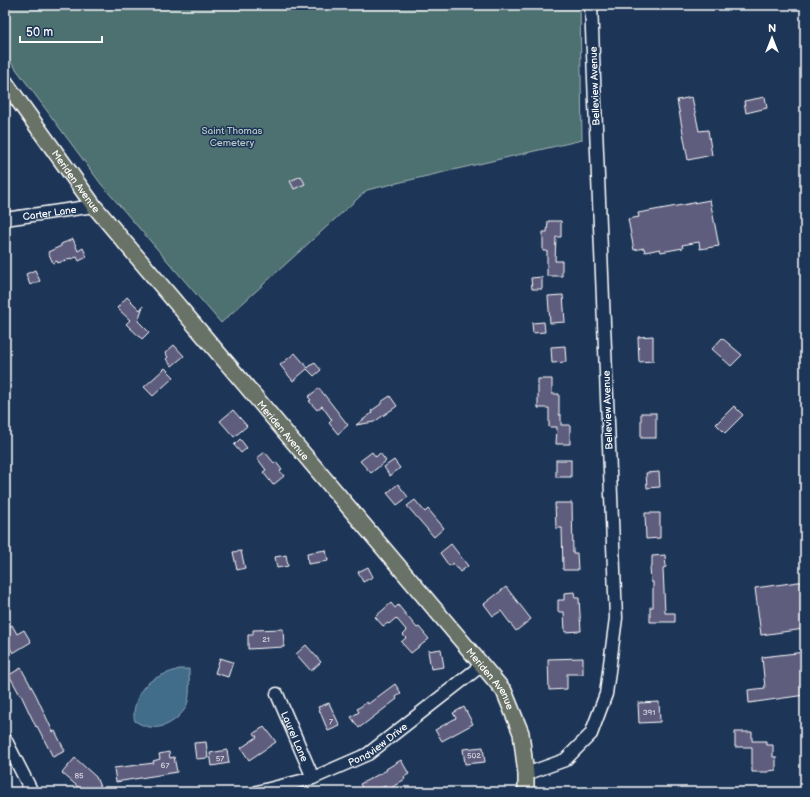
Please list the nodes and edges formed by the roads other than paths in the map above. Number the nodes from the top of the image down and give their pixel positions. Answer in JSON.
{"nodes":[{"id":1,"x":591,"y":5,"type":"edge"},
{"id":2,"x":5,"y":82,"type":"edge"},
{"id":3,"x":94,"y":206,"type":"junction"},
{"id":4,"x":5,"y":219,"type":"edge"},
{"id":5,"x":482,"y":665,"type":"junction"},
{"id":6,"x":277,"y":694,"type":"dead end"},
{"id":7,"x":5,"y":739,"type":"edge"},
{"id":8,"x":526,"y":774,"type":"junction"},
{"id":9,"x":313,"y":778,"type":"junction"},
{"id":10,"x":32,"y":792,"type":"edge"},
{"id":11,"x":257,"y":792,"type":"edge"},
{"id":12,"x":526,"y":792,"type":"edge"}],
"edges":[{"from":1,"to":8,"type":"street","name":"Belleview Avenue"},
{"from":2,"to":3,"type":"main road","name":"Meriden Avenue"},
{"from":3,"to":4,"type":"street","name":"Carter Lane"},
{"from":3,"to":5,"type":"main road","name":"Meriden Avenue"},
{"from":5,"to":8,"type":"main road","name":"Meriden Avenue"},
{"from":5,"to":9,"type":"street","name":"Pondview Drive"},
{"from":6,"to":9,"type":"street","name":"Laurel Lane"},
{"from":7,"to":10,"type":"street"},
{"from":8,"to":12,"type":"main road","name":"Meriden Avenue"},
{"from":9,"to":11,"type":"street","name":"Pondview Drive"}]}
